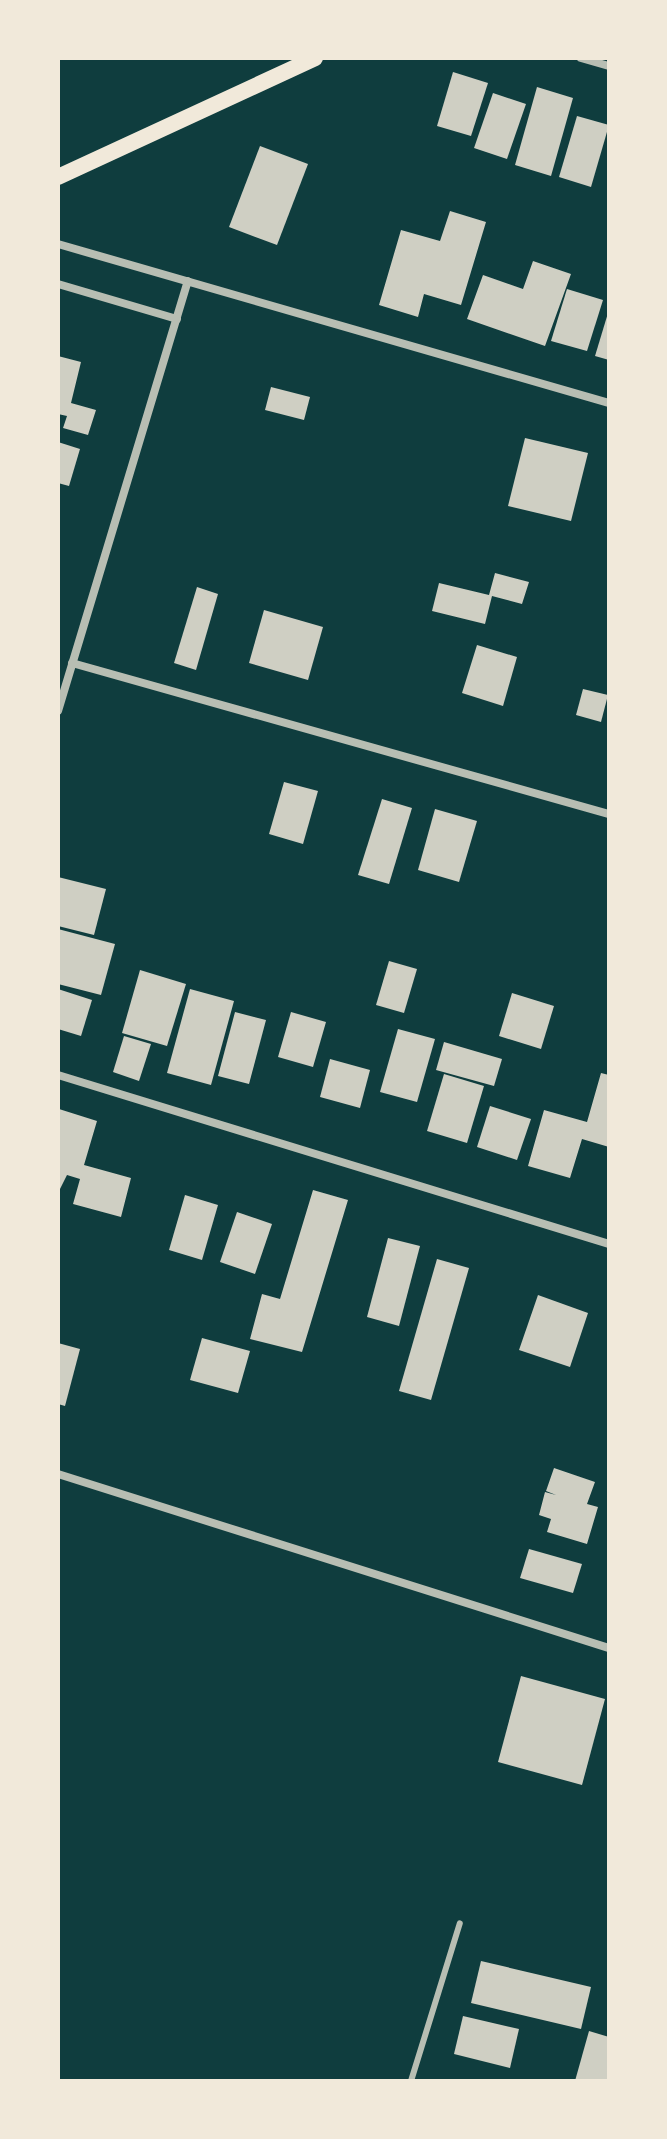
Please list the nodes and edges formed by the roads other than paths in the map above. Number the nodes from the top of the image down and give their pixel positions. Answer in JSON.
{"nodes":[{"id":1,"x":315,"y":58,"type":"edge"},
{"id":2,"x":581,"y":58,"type":"edge"},
{"id":3,"x":609,"y":66,"type":"edge"},
{"id":4,"x":58,"y":177,"type":"edge"},
{"id":5,"x":58,"y":244,"type":"edge"},
{"id":6,"x":188,"y":281,"type":"junction"},
{"id":7,"x":58,"y":284,"type":"edge"},
{"id":8,"x":177,"y":319,"type":"junction"},
{"id":9,"x":609,"y":403,"type":"edge"},
{"id":10,"x":72,"y":663,"type":"junction"},
{"id":11,"x":58,"y":711,"type":"edge"},
{"id":12,"x":609,"y":814,"type":"edge"},
{"id":13,"x":58,"y":1075,"type":"edge"},
{"id":14,"x":609,"y":1244,"type":"edge"},
{"id":15,"x":58,"y":1474,"type":"edge"},
{"id":16,"x":609,"y":1648,"type":"edge"},
{"id":17,"x":460,"y":1923,"type":"dead end"},
{"id":18,"x":411,"y":2081,"type":"edge"}],
"edges":[{"from":1,"to":4,"type":"main road"},
{"from":2,"to":3,"type":"street"},
{"from":5,"to":6,"type":"street"},
{"from":6,"to":8,"type":"street"},
{"from":6,"to":9,"type":"street"},
{"from":7,"to":8,"type":"street"},
{"from":8,"to":10,"type":"street"},
{"from":10,"to":11,"type":"street"},
{"from":10,"to":12,"type":"street"},
{"from":13,"to":14,"type":"street"},
{"from":15,"to":16,"type":"street"},
{"from":17,"to":18,"type":"lane"}]}
